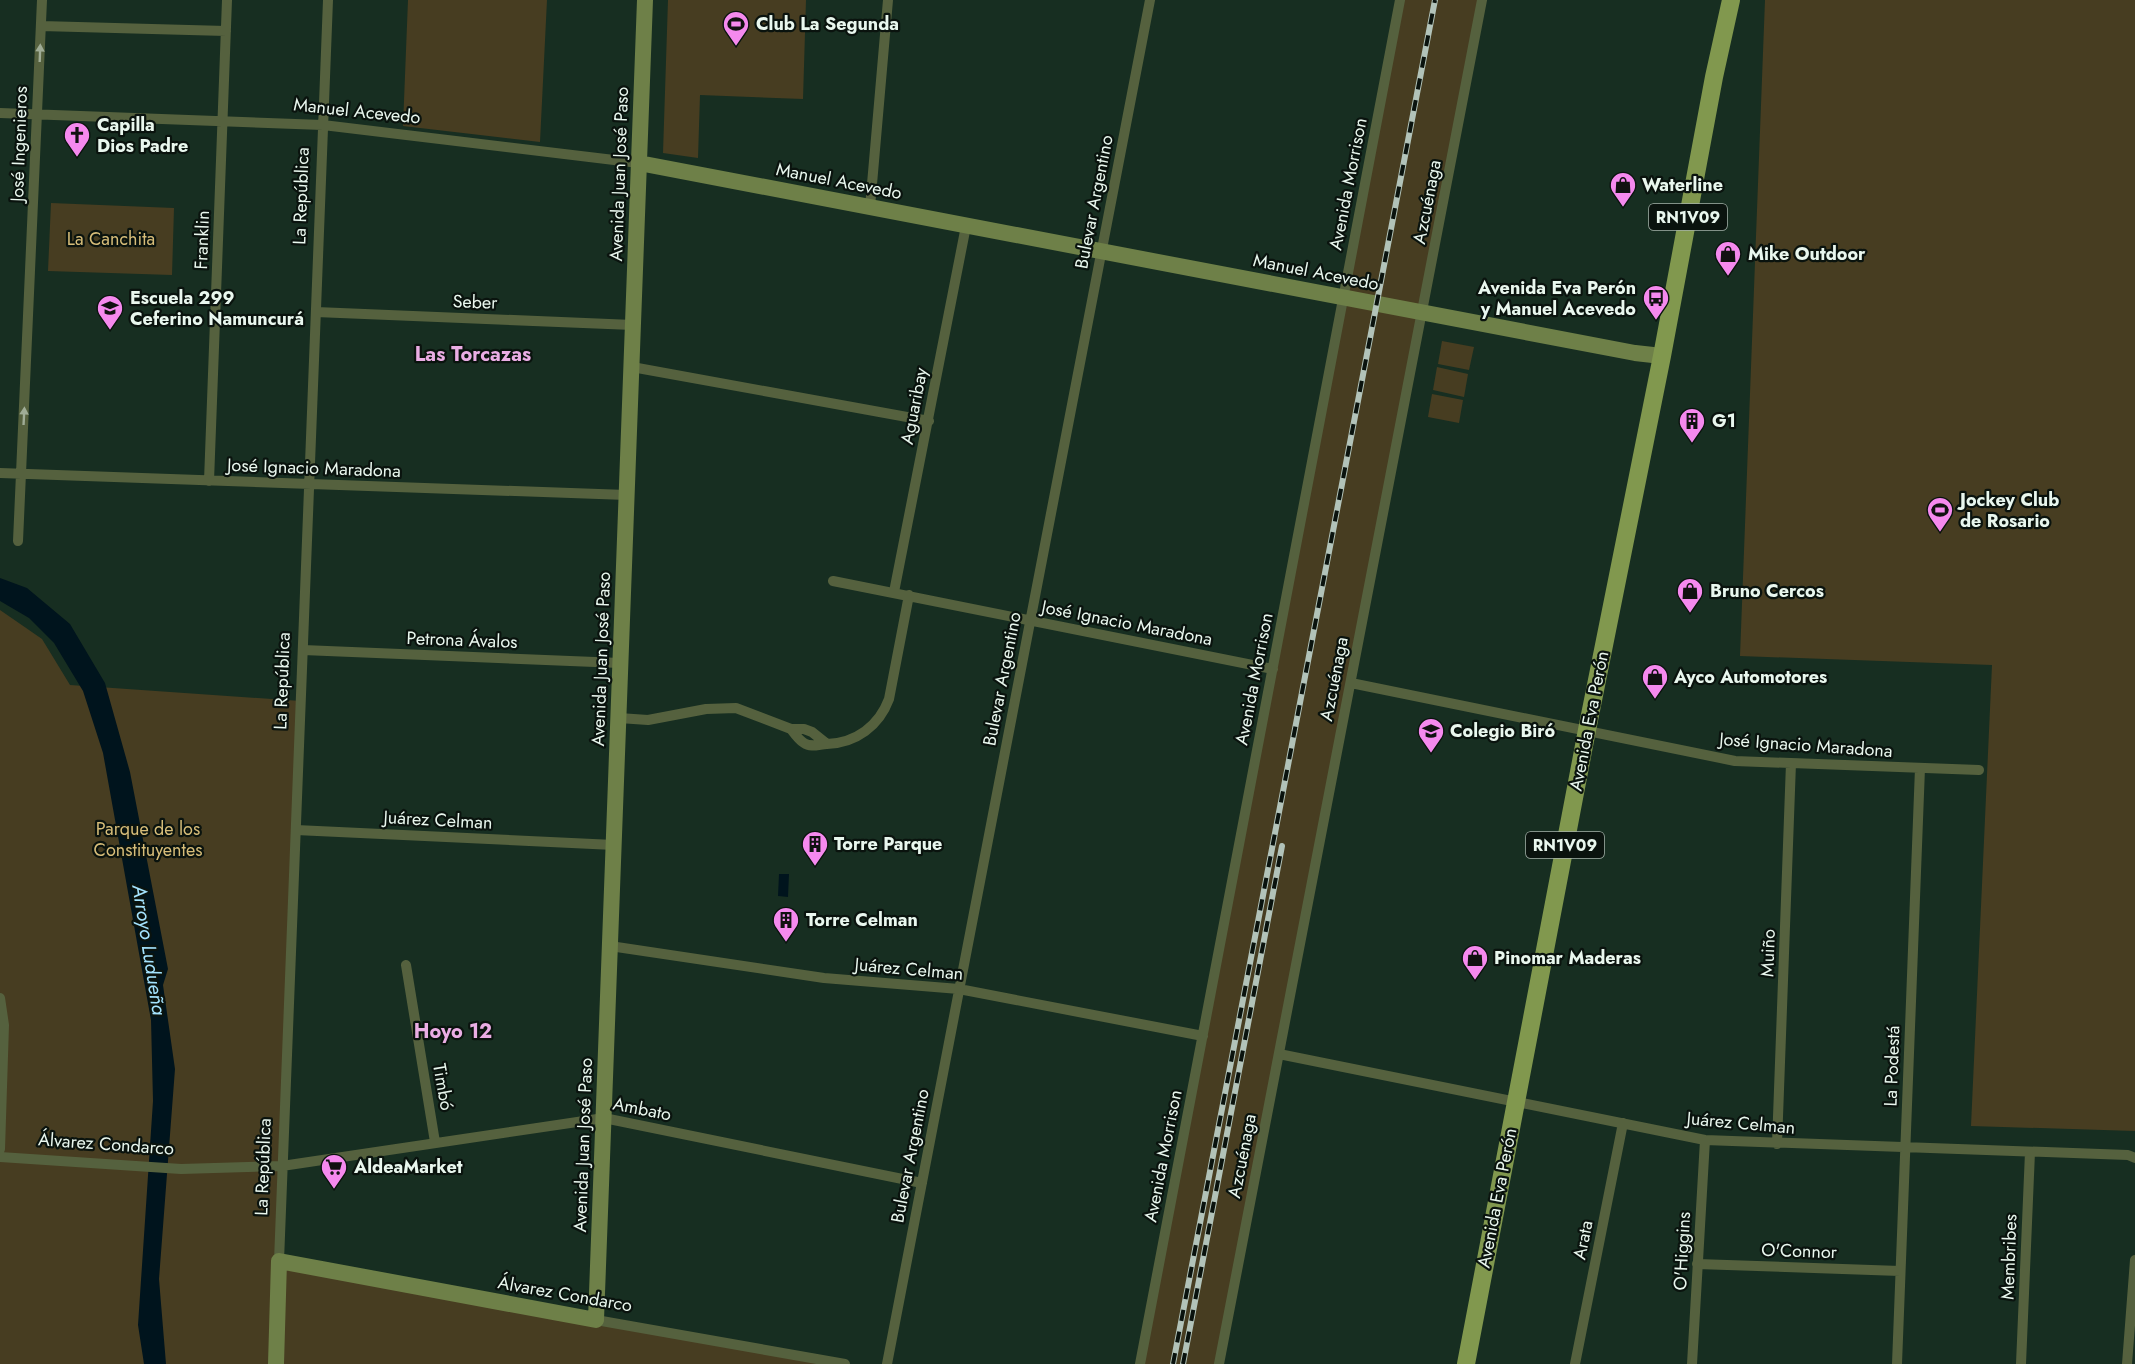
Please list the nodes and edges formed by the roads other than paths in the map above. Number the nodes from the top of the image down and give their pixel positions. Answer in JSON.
{"nodes":[{"id":1,"x":42,"y":0,"type":"edge"},
{"id":2,"x":227,"y":0,"type":"edge"},
{"id":3,"x":328,"y":0,"type":"edge"},
{"id":4,"x":645,"y":0,"type":"edge"},
{"id":5,"x":888,"y":0,"type":"edge"},
{"id":6,"x":1150,"y":0,"type":"edge"},
{"id":7,"x":1400,"y":0,"type":"edge"},
{"id":8,"x":1482,"y":0,"type":"edge"},
{"id":9,"x":1719,"y":0,"type":"edge"},
{"id":10,"x":1731,"y":0,"type":"edge"},
{"id":11,"x":41,"y":27,"type":"junction"},
{"id":12,"x":226,"y":31,"type":"junction"},
{"id":13,"x":1714,"y":77,"type":"junction"},
{"id":14,"x":0,"y":113,"type":"edge"},
{"id":15,"x":37,"y":115,"type":"junction"},
{"id":16,"x":223,"y":122,"type":"junction"},
{"id":17,"x":323,"y":125,"type":"junction"},
{"id":18,"x":639,"y":163,"type":"junction"},
{"id":19,"x":870,"y":207,"type":"junction"},
{"id":20,"x":966,"y":226,"type":"junction"},
{"id":21,"x":1101,"y":252,"type":"junction"},
{"id":22,"x":1343,"y":298,"type":"junction"},
{"id":23,"x":316,"y":312,"type":"junction"},
{"id":24,"x":1422,"y":312,"type":"junction"},
{"id":25,"x":633,"y":325,"type":"junction"},
{"id":26,"x":1662,"y":356,"type":"junction"},
{"id":27,"x":632,"y":367,"type":"junction"},
{"id":28,"x":929,"y":421,"type":"junction"},
{"id":29,"x":0,"y":472,"type":"edge"},
{"id":30,"x":21,"y":474,"type":"junction"},
{"id":31,"x":209,"y":481,"type":"junction"},
{"id":32,"x":309,"y":484,"type":"junction"},
{"id":33,"x":627,"y":495,"type":"junction"},
{"id":34,"x":18,"y":541,"type":"dead end"},
{"id":35,"x":833,"y":581,"type":"dead end"},
{"id":36,"x":894,"y":592,"type":"junction"},
{"id":37,"x":909,"y":595,"type":"junction"},
{"id":38,"x":1030,"y":620,"type":"junction"},
{"id":39,"x":303,"y":650,"type":"junction"},
{"id":40,"x":620,"y":663,"type":"junction"},
{"id":41,"x":1273,"y":669,"type":"junction"},
{"id":42,"x":1351,"y":683,"type":"junction"},
{"id":43,"x":618,"y":718,"type":"junction"},
{"id":44,"x":1587,"y":730,"type":"junction"},
{"id":45,"x":1791,"y":763,"type":"junction"},
{"id":46,"x":1920,"y":768,"type":"junction"},
{"id":47,"x":1979,"y":770,"type":"dead end"},
{"id":48,"x":296,"y":830,"type":"junction"},
{"id":49,"x":614,"y":845,"type":"junction"},
{"id":50,"x":610,"y":946,"type":"junction"},
{"id":51,"x":406,"y":966,"type":"dead end"},
{"id":52,"x":959,"y":989,"type":"junction"},
{"id":53,"x":0,"y":998,"type":"edge"},
{"id":54,"x":1203,"y":1036,"type":"junction"},
{"id":55,"x":1279,"y":1054,"type":"junction"},
{"id":56,"x":1515,"y":1100,"type":"junction"},
{"id":57,"x":604,"y":1118,"type":"junction"},
{"id":58,"x":1623,"y":1123,"type":"junction"},
{"id":59,"x":1706,"y":1140,"type":"junction"},
{"id":60,"x":435,"y":1142,"type":"junction"},
{"id":61,"x":1777,"y":1144,"type":"junction"},
{"id":62,"x":1905,"y":1147,"type":"junction"},
{"id":63,"x":0,"y":1149,"type":"edge"},
{"id":64,"x":2030,"y":1152,"type":"junction"},
{"id":65,"x":0,"y":1157,"type":"edge"},
{"id":66,"x":2135,"y":1158,"type":"edge"},
{"id":67,"x":282,"y":1166,"type":"junction"},
{"id":68,"x":922,"y":1183,"type":"junction"},
{"id":69,"x":2135,"y":1260,"type":"edge"},
{"id":70,"x":279,"y":1261,"type":"junction"},
{"id":71,"x":1697,"y":1264,"type":"junction"},
{"id":72,"x":1900,"y":1271,"type":"junction"},
{"id":73,"x":596,"y":1320,"type":"junction"},
{"id":74,"x":276,"y":1364,"type":"edge"},
{"id":75,"x":845,"y":1364,"type":"edge"},
{"id":76,"x":887,"y":1364,"type":"edge"},
{"id":77,"x":1140,"y":1364,"type":"edge"},
{"id":78,"x":1219,"y":1364,"type":"edge"},
{"id":79,"x":1466,"y":1364,"type":"edge"},
{"id":80,"x":1575,"y":1364,"type":"edge"},
{"id":81,"x":1692,"y":1364,"type":"edge"},
{"id":82,"x":1897,"y":1364,"type":"edge"},
{"id":83,"x":2021,"y":1364,"type":"edge"},
{"id":84,"x":2127,"y":1364,"type":"edge"}],
"edges":[{"from":1,"to":11,"type":"street","name":"José Ingenieros"},
{"from":2,"to":12,"type":"street","name":"Franklin"},
{"from":3,"to":17,"type":"street","name":"La República"},
{"from":4,"to":18,"type":"main road","name":"Avenida Juan José Paso"},
{"from":5,"to":19,"type":"street"},
{"from":6,"to":21,"type":"street","name":"Bulevar Argentino"},
{"from":7,"to":22,"type":"street","name":"Avenida Morrison"},
{"from":8,"to":24,"type":"street","name":"Azcuénaga"},
{"from":9,"to":13,"type":"main road","name":"Avenida Eva Perón","number":"RN1V09"},
{"from":10,"to":13,"type":"main road","name":"Avenida Eva Perón","number":"RN1V09"},
{"from":11,"to":12,"type":"street"},
{"from":15,"to":11,"type":"street","name":"José Ingenieros","one_way":true},
{"from":12,"to":16,"type":"street","name":"Franklin"},
{"from":13,"to":26,"type":"main road","name":"Avenida Eva Perón","number":"RN1V09"},
{"from":14,"to":15,"type":"street","name":"Manuel Acevedo"},
{"from":15,"to":16,"type":"street","name":"Manuel Acevedo"},
{"from":30,"to":15,"type":"street","name":"José Ingenieros","one_way":true},
{"from":16,"to":17,"type":"street","name":"Manuel Acevedo"},
{"from":16,"to":31,"type":"street","name":"Franklin"},
{"from":17,"to":18,"type":"street","name":"Manuel Acevedo"},
{"from":17,"to":23,"type":"street","name":"La República"},
{"from":18,"to":19,"type":"main road","name":"Manuel Acevedo"},
{"from":18,"to":25,"type":"main road","name":"Avenida Juan José Paso"},
{"from":19,"to":20,"type":"main road","name":"Manuel Acevedo"},
{"from":20,"to":21,"type":"main road","name":"Manuel Acevedo"},
{"from":20,"to":28,"type":"street","name":"Aguaribay"},
{"from":21,"to":22,"type":"main road","name":"Manuel Acevedo"},
{"from":21,"to":38,"type":"street","name":"Bulevar Argentino"},
{"from":22,"to":24,"type":"main road","name":"Manuel Acevedo"},
{"from":22,"to":41,"type":"street","name":"Avenida Morrison"},
{"from":23,"to":25,"type":"street","name":"Seber"},
{"from":23,"to":32,"type":"street","name":"La República"},
{"from":24,"to":26,"type":"main road","name":"Manuel Acevedo"},
{"from":24,"to":42,"type":"street","name":"Azcuénaga"},
{"from":25,"to":27,"type":"main road","name":"Avenida Juan José Paso"},
{"from":26,"to":44,"type":"main road","name":"Avenida Eva Perón","number":"RN1V09"},
{"from":27,"to":28,"type":"street"},
{"from":27,"to":33,"type":"main road","name":"Avenida Juan José Paso"},
{"from":28,"to":36,"type":"street","name":"Aguaribay"},
{"from":29,"to":30,"type":"street","name":"José Ignacio Maradona"},
{"from":30,"to":31,"type":"street","name":"José Ignacio Maradona"},
{"from":30,"to":34,"type":"street","name":"José Ingenieros"},
{"from":31,"to":32,"type":"street","name":"José Ignacio Maradona"},
{"from":32,"to":33,"type":"street","name":"José Ignacio Maradona"},
{"from":32,"to":39,"type":"street","name":"La República"},
{"from":33,"to":40,"type":"main road","name":"Avenida Juan José Paso"},
{"from":35,"to":36,"type":"street","name":"José Ignacio Maradona"},
{"from":36,"to":37,"type":"street","name":"José Ignacio Maradona"},
{"from":37,"to":38,"type":"street","name":"José Ignacio Maradona"},
{"from":37,"to":43,"type":"street"},
{"from":38,"to":41,"type":"street","name":"José Ignacio Maradona"},
{"from":38,"to":52,"type":"street","name":"Bulevar Argentino"},
{"from":39,"to":40,"type":"street","name":"Petrona Ávalos"},
{"from":39,"to":48,"type":"street","name":"La República"},
{"from":40,"to":43,"type":"main road","name":"Avenida Juan José Paso"},
{"from":41,"to":54,"type":"street","name":"Avenida Morrison"},
{"from":42,"to":44,"type":"street","name":"José Ignacio Maradona"},
{"from":42,"to":55,"type":"street","name":"Azcuénaga"},
{"from":43,"to":49,"type":"main road","name":"Avenida Juan José Paso"},
{"from":44,"to":45,"type":"street","name":"José Ignacio Maradona"},
{"from":44,"to":56,"type":"main road","name":"Avenida Eva Perón","number":"RN1V09"},
{"from":45,"to":46,"type":"street","name":"José Ignacio Maradona"},
{"from":45,"to":61,"type":"street","name":"Muiño"},
{"from":46,"to":47,"type":"street","name":"José Ignacio Maradona"},
{"from":46,"to":62,"type":"street","name":"La Podestá"},
{"from":48,"to":49,"type":"street","name":"Juárez Celman"},
{"from":48,"to":67,"type":"street","name":"La República"},
{"from":49,"to":50,"type":"main road","name":"Avenida Juan José Paso"},
{"from":50,"to":52,"type":"street","name":"Juárez Celman"},
{"from":50,"to":57,"type":"main road","name":"Avenida Juan José Paso"},
{"from":51,"to":60,"type":"street","name":"Timbó"},
{"from":52,"to":54,"type":"street","name":"Juárez Celman"},
{"from":52,"to":68,"type":"street","name":"Bulevar Argentino"},
{"from":53,"to":63,"type":"street"},
{"from":54,"to":77,"type":"street","name":"Avenida Morrison"},
{"from":55,"to":56,"type":"street","name":"Juárez Celman"},
{"from":55,"to":78,"type":"street","name":"Azcuénaga"},
{"from":56,"to":58,"type":"street","name":"Juárez Celman"},
{"from":56,"to":79,"type":"main road","name":"Avenida Eva Perón","number":"RN1V09"},
{"from":57,"to":60,"type":"street","name":"Ambato"},
{"from":57,"to":68,"type":"street","name":"Ambato"},
{"from":57,"to":73,"type":"main road","name":"Avenida Juan José Paso"},
{"from":58,"to":59,"type":"street","name":"Juárez Celman"},
{"from":58,"to":80,"type":"street","name":"Arata"},
{"from":59,"to":61,"type":"street","name":"Juárez Celman"},
{"from":59,"to":71,"type":"street","name":"O'Higgins"},
{"from":60,"to":67,"type":"street","name":"Ambato"},
{"from":61,"to":62,"type":"street","name":"Juárez Celman"},
{"from":62,"to":64,"type":"street","name":"Juárez Celman"},
{"from":62,"to":72,"type":"street","name":"La Podestá"},
{"from":64,"to":66,"type":"street","name":"Juárez Celman"},
{"from":64,"to":83,"type":"street","name":"Membribes"},
{"from":65,"to":67,"type":"street","name":"Álvarez Condarco"},
{"from":67,"to":70,"type":"street","name":"La República"},
{"from":68,"to":76,"type":"street","name":"Bulevar Argentino"},
{"from":69,"to":84,"type":"street"},
{"from":70,"to":73,"type":"main road","name":"Álvarez Condarco"},
{"from":70,"to":74,"type":"main road","name":"La República"},
{"from":71,"to":72,"type":"street","name":"O'Connor"},
{"from":71,"to":81,"type":"street","name":"O'Higgins"},
{"from":72,"to":82,"type":"street","name":"La Podestá"},
{"from":73,"to":75,"type":"street","name":"Álvarez Condarco"}]}
